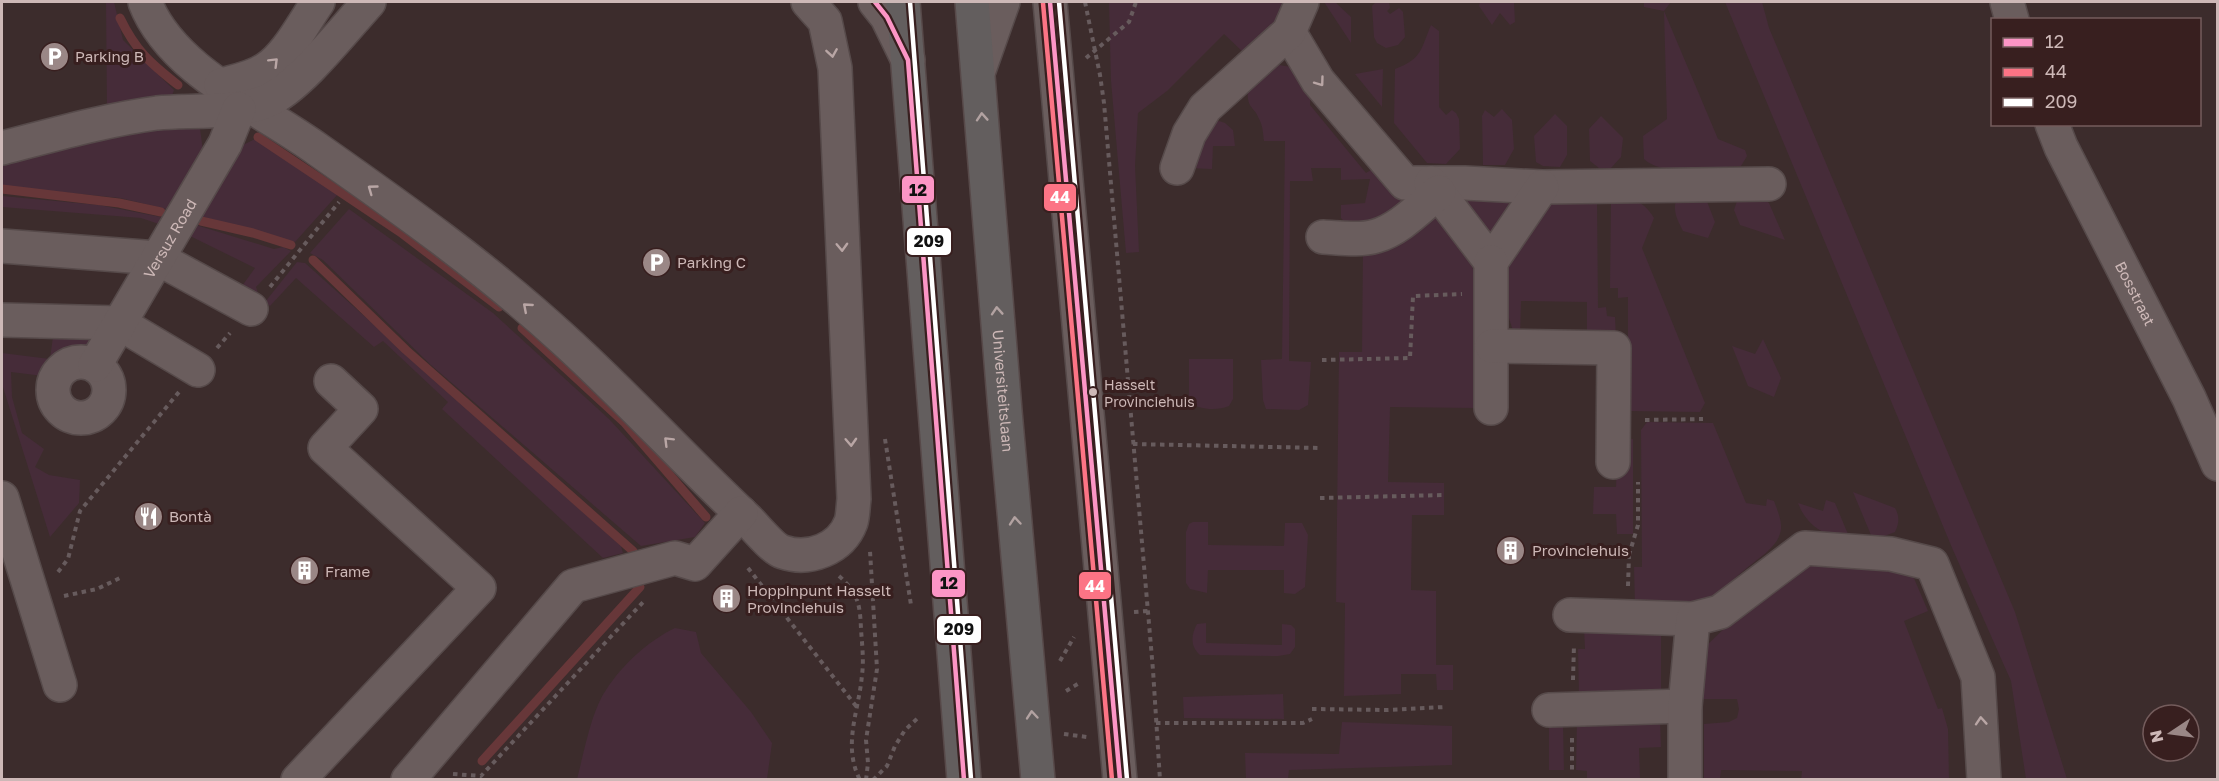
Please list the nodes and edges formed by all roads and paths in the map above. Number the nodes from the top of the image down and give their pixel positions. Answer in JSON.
{"nodes":[{"id":1,"x":145,"y":2,"type":"edge"},
{"id":2,"x":165,"y":2,"type":"edge"},
{"id":3,"x":318,"y":2,"type":"edge"},
{"id":4,"x":369,"y":2,"type":"edge"},
{"id":5,"x":808,"y":2,"type":"edge"},
{"id":6,"x":875,"y":2,"type":"edge"},
{"id":7,"x":903,"y":2,"type":"edge"},
{"id":8,"x":972,"y":2,"type":"edge"},
{"id":9,"x":1003,"y":2,"type":"edge"},
{"id":10,"x":1051,"y":2,"type":"edge"},
{"id":11,"x":1085,"y":2,"type":"edge"},
{"id":12,"x":1136,"y":2,"type":"edge"},
{"id":13,"x":1302,"y":2,"type":"edge"},
{"id":14,"x":2007,"y":2,"type":"edge"},
{"id":15,"x":2011,"y":18,"type":"edge"},
{"id":16,"x":1289,"y":32,"type":"junction"},
{"id":17,"x":168,"y":40,"type":"junction"},
{"id":18,"x":1095,"y":52,"type":"junction"},
{"id":19,"x":908,"y":60,"type":"junction"},
{"id":20,"x":979,"y":70,"type":"junction"},
{"id":21,"x":237,"y":100,"type":"junction"},
{"id":22,"x":2053,"y":126,"type":"edge"},
{"id":23,"x":2,"y":148,"type":"edge"},
{"id":24,"x":1178,"y":168,"type":"dead end"},
{"id":25,"x":1769,"y":184,"type":"dead end"},
{"id":26,"x":1435,"y":187,"type":"junction"},
{"id":27,"x":1542,"y":187,"type":"junction"},
{"id":28,"x":338,"y":204,"type":"dead end"},
{"id":29,"x":1323,"y":237,"type":"dead end"},
{"id":30,"x":2,"y":246,"type":"edge"},
{"id":31,"x":157,"y":258,"type":"junction"},
{"id":32,"x":1491,"y":278,"type":"junction"},
{"id":33,"x":251,"y":309,"type":"junction"},
{"id":34,"x":2,"y":320,"type":"edge"},
{"id":35,"x":119,"y":323,"type":"junction"},
{"id":36,"x":1492,"y":346,"type":"junction"},
{"id":37,"x":1322,"y":360,"type":"dead end"},
{"id":38,"x":95,"y":365,"type":"dead end"},
{"id":39,"x":198,"y":369,"type":"junction"},
{"id":40,"x":331,"y":381,"type":"dead end"},
{"id":41,"x":1491,"y":408,"type":"dead end"},
{"id":42,"x":1703,"y":419,"type":"dead end"},
{"id":43,"x":1614,"y":420,"type":"junction"},
{"id":44,"x":884,"y":435,"type":"dead end"},
{"id":45,"x":1133,"y":444,"type":"junction"},
{"id":46,"x":1320,"y":448,"type":"dead end"},
{"id":47,"x":2217,"y":464,"type":"edge"},
{"id":48,"x":1625,"y":470,"type":"joint"},
{"id":49,"x":1444,"y":495,"type":"dead end"},
{"id":50,"x":2,"y":498,"type":"edge"},
{"id":51,"x":1320,"y":498,"type":"dead end"},
{"id":52,"x":741,"y":513,"type":"junction"},
{"id":53,"x":870,"y":549,"type":"dead end"},
{"id":54,"x":1620,"y":554,"type":"dead end"},
{"id":55,"x":747,"y":567,"type":"dead end"},
{"id":56,"x":830,"y":572,"type":"dead end"},
{"id":57,"x":120,"y":578,"type":"dead end"},
{"id":58,"x":650,"y":594,"type":"dead end"},
{"id":59,"x":35,"y":602,"type":"junction"},
{"id":60,"x":911,"y":604,"type":"dead end"},
{"id":61,"x":1570,"y":615,"type":"dead end"},
{"id":62,"x":1693,"y":620,"type":"junction"},
{"id":63,"x":1075,"y":636,"type":"dead end"},
{"id":64,"x":1059,"y":662,"type":"dead end"},
{"id":65,"x":1089,"y":676,"type":"dead end"},
{"id":66,"x":60,"y":685,"type":"dead end"},
{"id":67,"x":1066,"y":691,"type":"dead end"},
{"id":68,"x":856,"y":706,"type":"junction"},
{"id":69,"x":1685,"y":706,"type":"junction"},
{"id":70,"x":1445,"y":707,"type":"dead end"},
{"id":71,"x":1312,"y":709,"type":"dead end"},
{"id":72,"x":1549,"y":710,"type":"dead end"},
{"id":73,"x":920,"y":716,"type":"dead end"},
{"id":74,"x":1312,"y":719,"type":"dead end"},
{"id":75,"x":1156,"y":723,"type":"junction"},
{"id":76,"x":1056,"y":734,"type":"dead end"},
{"id":77,"x":1093,"y":737,"type":"dead end"},
{"id":78,"x":414,"y":773,"type":"edge"},
{"id":79,"x":298,"y":780,"type":"edge"},
{"id":80,"x":860,"y":780,"type":"edge"},
{"id":81,"x":866,"y":780,"type":"edge"},
{"id":82,"x":873,"y":780,"type":"edge"},
{"id":83,"x":964,"y":780,"type":"edge"},
{"id":84,"x":1038,"y":780,"type":"edge"},
{"id":85,"x":1119,"y":780,"type":"edge"},
{"id":86,"x":1160,"y":780,"type":"edge"},
{"id":87,"x":1685,"y":780,"type":"edge"},
{"id":88,"x":1984,"y":780,"type":"edge"}],
"edges":[{"from":1,"to":17,"type":"street"},
{"from":2,"to":17,"type":"street"},
{"from":21,"to":3,"type":"street","one_way":true},
{"from":4,"to":21,"type":"street"},
{"from":5,"to":52,"type":"street","one_way":true},
{"from":6,"to":19,"type":"street"},
{"from":7,"to":19,"type":"highway"},
{"from":8,"to":20,"type":"highway","name":"Universiteitslaan"},
{"from":9,"to":20,"type":"street"},
{"from":10,"to":85,"type":"street"},
{"from":11,"to":18,"type":"path"},
{"from":12,"to":18,"type":"path"},
{"from":13,"to":16,"type":"street"},
{"from":14,"to":15,"type":"street"},
{"from":16,"to":24,"type":"street"},
{"from":16,"to":26,"type":"street","one_way":true},
{"from":17,"to":21,"type":"street"},
{"from":18,"to":45,"type":"path"},
{"from":19,"to":83,"type":"highway"},
{"from":84,"to":20,"type":"highway","name":"Universiteitslaan","one_way":true},
{"from":21,"to":23,"type":"street"},
{"from":21,"to":31,"type":"street","name":"Versuz Road"},
{"from":52,"to":21,"type":"street","one_way":true},
{"from":22,"to":47,"type":"street","name":"Bosstraat"},
{"from":25,"to":27,"type":"street"},
{"from":26,"to":27,"type":"street"},
{"from":26,"to":29,"type":"street"},
{"from":26,"to":32,"type":"street"},
{"from":27,"to":32,"type":"street"},
{"from":28,"to":33,"type":"path"},
{"from":30,"to":31,"type":"street"},
{"from":31,"to":33,"type":"street"},
{"from":31,"to":35,"type":"street","name":"Versuz Road"},
{"from":32,"to":36,"type":"street"},
{"from":32,"to":37,"type":"path"},
{"from":33,"to":39,"type":"path"},
{"from":34,"to":35,"type":"street"},
{"from":35,"to":38,"type":"street","name":"Versuz Road"},
{"from":35,"to":39,"type":"street"},
{"from":36,"to":41,"type":"street"},
{"from":36,"to":43,"type":"street"},
{"from":39,"to":59,"type":"path"},
{"from":40,"to":79,"type":"street"},
{"from":42,"to":43,"type":"path"},
{"from":43,"to":48,"type":"street"},
{"from":44,"to":60,"type":"path"},
{"from":45,"to":46,"type":"path"},
{"from":45,"to":75,"type":"path"},
{"from":48,"to":54,"type":"path"},
{"from":49,"to":51,"type":"path"},
{"from":50,"to":59,"type":"street"},
{"from":52,"to":78,"type":"street"},
{"from":53,"to":81,"type":"path"},
{"from":55,"to":68,"type":"path"},
{"from":56,"to":68,"type":"path"},
{"from":57,"to":59,"type":"path"},
{"from":58,"to":78,"type":"path"},
{"from":59,"to":66,"type":"street"},
{"from":61,"to":62,"type":"street"},
{"from":62,"to":69,"type":"street"},
{"from":88,"to":62,"type":"street","one_way":true},
{"from":63,"to":64,"type":"path"},
{"from":65,"to":67,"type":"path"},
{"from":68,"to":80,"type":"path"},
{"from":69,"to":72,"type":"street"},
{"from":69,"to":87,"type":"street"},
{"from":70,"to":71,"type":"path"},
{"from":73,"to":82,"type":"path"},
{"from":74,"to":75,"type":"path"},
{"from":75,"to":86,"type":"path"},
{"from":76,"to":77,"type":"path"}]}
